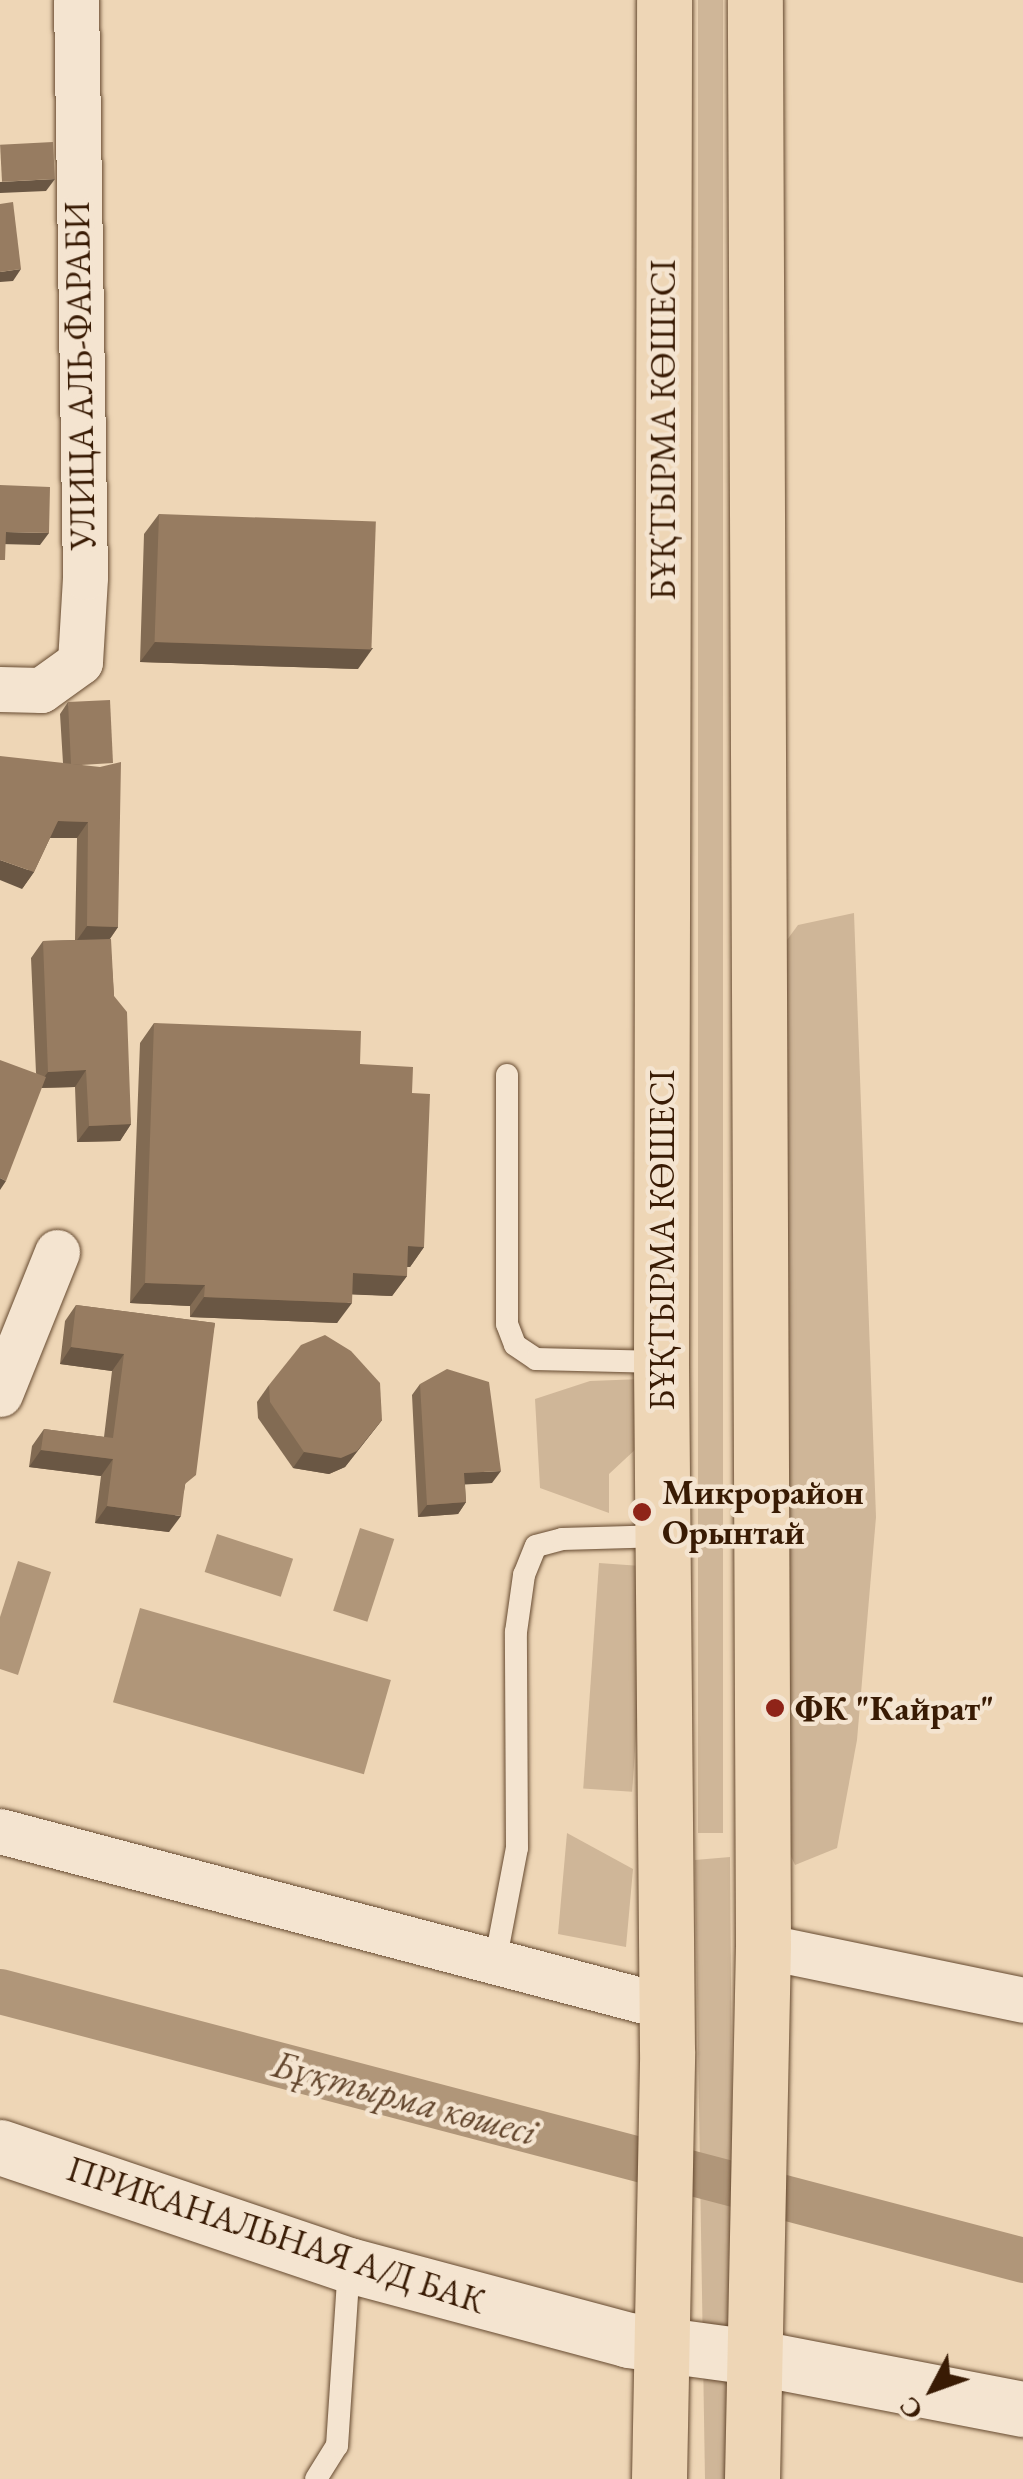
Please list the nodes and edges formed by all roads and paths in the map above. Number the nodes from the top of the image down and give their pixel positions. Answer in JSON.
{"nodes":[{"id":1,"x":76,"y":0,"type":"edge"},
{"id":2,"x":664,"y":0,"type":"edge"},
{"id":3,"x":755,"y":0,"type":"edge"},
{"id":4,"x":0,"y":689,"type":"edge"},
{"id":5,"x":507,"y":1075,"type":"dead end"},
{"id":6,"x":56,"y":1252,"type":"dead end"},
{"id":7,"x":661,"y":1362,"type":"junction"},
{"id":8,"x":0,"y":1394,"type":"edge"},
{"id":9,"x":665,"y":1536,"type":"junction"},
{"id":10,"x":0,"y":1830,"type":"edge"},
{"id":11,"x":763,"y":1946,"type":"junction"},
{"id":12,"x":495,"y":1963,"type":"junction"},
{"id":13,"x":1023,"y":2000,"type":"edge"},
{"id":14,"x":667,"y":2029,"type":"junction"},
{"id":15,"x":0,"y":2148,"type":"edge"},
{"id":16,"x":349,"y":2266,"type":"junction"},
{"id":17,"x":754,"y":2332,"type":"junction"},
{"id":18,"x":657,"y":2345,"type":"junction"},
{"id":19,"x":1023,"y":2409,"type":"edge"},
{"id":20,"x":316,"y":2479,"type":"edge"},
{"id":21,"x":659,"y":2479,"type":"edge"},
{"id":22,"x":752,"y":2479,"type":"edge"}],
"edges":[{"from":1,"to":4,"type":"street","name":"УЛИЦА АЛЬ-ФАРАБИ"},
{"from":2,"to":7,"type":"main road","name":"БҰҚТЫРМА КӨШЕСІ"},
{"from":3,"to":11,"type":"main road"},
{"from":5,"to":7,"type":"lane"},
{"from":6,"to":8,"type":"street"},
{"from":7,"to":9,"type":"main road","name":"БҰҚТЫРМА КӨШЕСІ"},
{"from":9,"to":12,"type":"lane"},
{"from":9,"to":14,"type":"main road","name":"БҰҚТЫРМА КӨШЕСІ"},
{"from":10,"to":12,"type":"street"},
{"from":11,"to":13,"type":"street"},
{"from":11,"to":17,"type":"main road"},
{"from":12,"to":14,"type":"street"},
{"from":14,"to":18,"type":"main road","name":"БҰҚТЫРМА КӨШЕСІ"},
{"from":15,"to":16,"type":"main road","name":"ПРИКАНАЛЬНАЯ А/Д БАК"},
{"from":16,"to":18,"type":"main road","name":"ПРИКАНАЛЬНАЯ А/Д БАК"},
{"from":16,"to":20,"type":"lane"},
{"from":17,"to":18,"type":"main road","name":"ПРИКАНАЛЬНАЯ А/Д БАК"},
{"from":17,"to":19,"type":"main road","name":"ПРИКАНАЛЬНАЯ А/Д БАК"},
{"from":17,"to":22,"type":"main road"},
{"from":18,"to":21,"type":"main road","name":"БҰҚТЫРМА КӨШЕСІ"}]}
